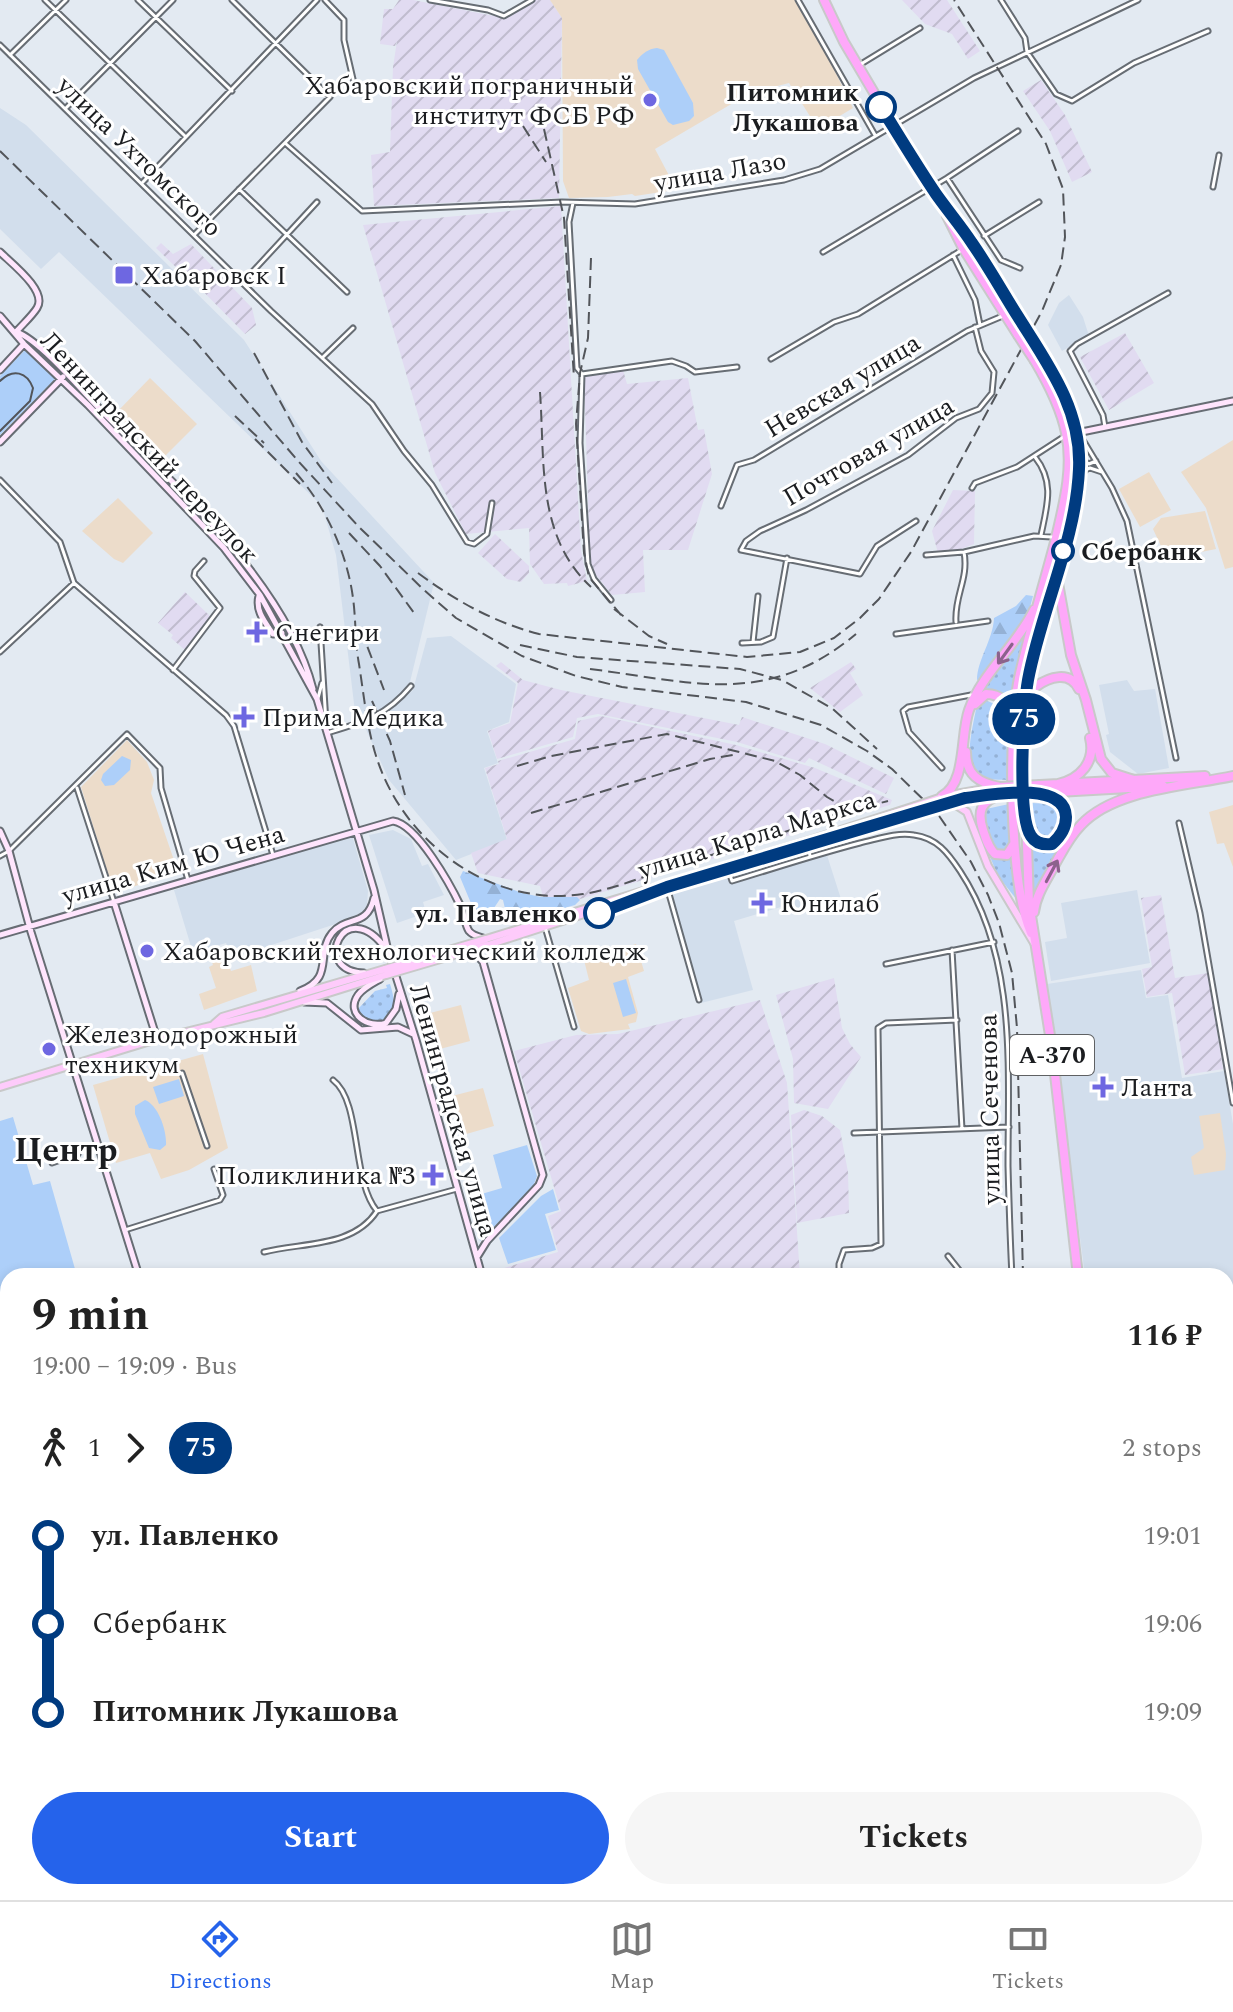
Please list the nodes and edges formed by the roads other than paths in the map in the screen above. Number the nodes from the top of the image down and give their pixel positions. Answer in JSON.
{"nodes":[{"id":1,"x":45,"y":0,"type":"edge"},
{"id":2,"x":66,"y":0,"type":"edge"},
{"id":3,"x":138,"y":0,"type":"edge"},
{"id":4,"x":173,"y":0,"type":"edge"},
{"id":5,"x":232,"y":0,"type":"edge"},
{"id":6,"x":317,"y":0,"type":"edge"},
{"id":7,"x":325,"y":0,"type":"edge"},
{"id":8,"x":430,"y":0,"type":"edge"},
{"id":9,"x":532,"y":0,"type":"edge"},
{"id":10,"x":798,"y":0,"type":"edge"},
{"id":11,"x":824,"y":0,"type":"edge"},
{"id":12,"x":1001,"y":0,"type":"edge"},
{"id":13,"x":1138,"y":0,"type":"edge"},
{"id":14,"x":56,"y":11,"type":"junction"},
{"id":15,"x":156,"y":18,"type":"junction"},
{"id":16,"x":920,"y":28,"type":"dead end"},
{"id":17,"x":1208,"y":31,"type":"dead end"},
{"id":18,"x":277,"y":44,"type":"junction"},
{"id":19,"x":0,"y":45,"type":"edge"},
{"id":20,"x":1027,"y":52,"type":"junction"},
{"id":21,"x":10,"y":55,"type":"junction"},
{"id":22,"x":111,"y":63,"type":"junction"},
{"id":23,"x":858,"y":66,"type":"junction"},
{"id":24,"x":353,"y":79,"type":"dead end"},
{"id":25,"x":232,"y":91,"type":"junction"},
{"id":26,"x":66,"y":109,"type":"junction"},
{"id":27,"x":893,"y":125,"type":"junction"},
{"id":28,"x":1018,"y":131,"type":"dead end"},
{"id":29,"x":875,"y":135,"type":"junction"},
{"id":30,"x":186,"y":137,"type":"junction"},
{"id":31,"x":285,"y":143,"type":"junction"},
{"id":32,"x":1219,"y":155,"type":"dead end"},
{"id":33,"x":947,"y":178,"type":"junction"},
{"id":34,"x":142,"y":183,"type":"junction"},
{"id":35,"x":1213,"y":187,"type":"dead end"},
{"id":36,"x":239,"y":189,"type":"junction"},
{"id":37,"x":934,"y":190,"type":"junction"},
{"id":38,"x":317,"y":202,"type":"dead end"},
{"id":39,"x":1039,"y":202,"type":"dead end"},
{"id":40,"x":573,"y":203,"type":"junction"},
{"id":41,"x":195,"y":234,"type":"junction"},
{"id":42,"x":287,"y":235,"type":"junction"},
{"id":43,"x":984,"y":236,"type":"junction"},
{"id":44,"x":973,"y":243,"type":"junction"},
{"id":45,"x":963,"y":248,"type":"junction"},
{"id":46,"x":0,"y":252,"type":"edge"},
{"id":47,"x":823,"y":252,"type":"dead end"},
{"id":48,"x":953,"y":255,"type":"junction"},
{"id":49,"x":1020,"y":268,"type":"dead end"},
{"id":50,"x":243,"y":282,"type":"junction"},
{"id":51,"x":347,"y":292,"type":"dead end"},
{"id":52,"x":1168,"y":293,"type":"dead end"},
{"id":53,"x":1010,"y":312,"type":"junction"},
{"id":54,"x":0,"y":316,"type":"edge"},
{"id":55,"x":977,"y":326,"type":"junction"},
{"id":56,"x":353,"y":328,"type":"dead end"},
{"id":57,"x":16,"y":332,"type":"junction"},
{"id":58,"x":26,"y":341,"type":"junction"},
{"id":59,"x":322,"y":358,"type":"junction"},
{"id":60,"x":771,"y":359,"type":"dead end"},
{"id":61,"x":737,"y":367,"type":"dead end"},
{"id":62,"x":0,"y":370,"type":"edge"},
{"id":63,"x":582,"y":374,"type":"junction"},
{"id":64,"x":63,"y":377,"type":"junction"},
{"id":65,"x":1233,"y":401,"type":"edge"},
{"id":66,"x":1105,"y":427,"type":"junction"},
{"id":67,"x":1078,"y":432,"type":"junction"},
{"id":68,"x":1067,"y":435,"type":"junction"},
{"id":69,"x":0,"y":442,"type":"edge"},
{"id":70,"x":1035,"y":457,"type":"junction"},
{"id":71,"x":1079,"y":458,"type":"junction"},
{"id":72,"x":1096,"y":461,"type":"junction"},
{"id":73,"x":1103,"y":472,"type":"junction"},
{"id":74,"x":0,"y":480,"type":"edge"},
{"id":75,"x":1078,"y":486,"type":"junction"},
{"id":76,"x":972,"y":488,"type":"dead end"},
{"id":77,"x":492,"y":503,"type":"dead end"},
{"id":78,"x":721,"y":506,"type":"dead end"},
{"id":79,"x":916,"y":521,"type":"dead end"},
{"id":80,"x":1041,"y":535,"type":"junction"},
{"id":81,"x":1056,"y":538,"type":"junction"},
{"id":82,"x":964,"y":552,"type":"junction"},
{"id":83,"x":926,"y":555,"type":"dead end"},
{"id":84,"x":787,"y":558,"type":"junction"},
{"id":85,"x":204,"y":561,"type":"dead end"},
{"id":86,"x":1059,"y":569,"type":"junction"},
{"id":87,"x":74,"y":583,"type":"junction"},
{"id":88,"x":1044,"y":587,"type":"junction"},
{"id":89,"x":758,"y":596,"type":"dead end"},
{"id":90,"x":611,"y":600,"type":"dead end"},
{"id":91,"x":988,"y":621,"type":"dead end"},
{"id":92,"x":956,"y":624,"type":"junction"},
{"id":93,"x":896,"y":634,"type":"dead end"},
{"id":94,"x":292,"y":636,"type":"junction"},
{"id":95,"x":753,"y":642,"type":"junction"},
{"id":96,"x":742,"y":643,"type":"dead end"},
{"id":97,"x":0,"y":652,"type":"edge"},
{"id":98,"x":173,"y":670,"type":"junction"},
{"id":99,"x":323,"y":679,"type":"junction"},
{"id":100,"x":411,"y":686,"type":"dead end"},
{"id":101,"x":316,"y":696,"type":"junction"},
{"id":102,"x":975,"y":697,"type":"junction"},
{"id":103,"x":1024,"y":711,"type":"junction"},
{"id":104,"x":327,"y":730,"type":"junction"},
{"id":105,"x":1012,"y":757,"type":"junction"},
{"id":106,"x":1176,"y":758,"type":"dead end"},
{"id":107,"x":942,"y":768,"type":"dead end"},
{"id":108,"x":1233,"y":773,"type":"edge"},
{"id":109,"x":1137,"y":781,"type":"junction"},
{"id":110,"x":1058,"y":784,"type":"junction"},
{"id":111,"x":1188,"y":785,"type":"junction"},
{"id":112,"x":76,"y":786,"type":"junction"},
{"id":113,"x":1040,"y":789,"type":"junction"},
{"id":114,"x":1000,"y":791,"type":"junction"},
{"id":115,"x":944,"y":799,"type":"junction"},
{"id":116,"x":1014,"y":804,"type":"junction"},
{"id":117,"x":916,"y":808,"type":"junction"},
{"id":118,"x":1025,"y":821,"type":"junction"},
{"id":119,"x":1179,"y":823,"type":"dead end"},
{"id":120,"x":0,"y":831,"type":"edge"},
{"id":121,"x":356,"y":831,"type":"junction"},
{"id":122,"x":808,"y":844,"type":"junction"},
{"id":123,"x":9,"y":851,"type":"junction"},
{"id":124,"x":273,"y":855,"type":"junction"},
{"id":125,"x":0,"y":856,"type":"edge"},
{"id":126,"x":810,"y":856,"type":"junction"},
{"id":127,"x":728,"y":869,"type":"junction"},
{"id":128,"x":188,"y":880,"type":"junction"},
{"id":129,"x":667,"y":887,"type":"junction"},
{"id":130,"x":374,"y":893,"type":"junction"},
{"id":131,"x":114,"y":902,"type":"junction"},
{"id":132,"x":353,"y":925,"type":"junction"},
{"id":133,"x":30,"y":927,"type":"junction"},
{"id":134,"x":545,"y":927,"type":"junction"},
{"id":135,"x":468,"y":930,"type":"junction"},
{"id":136,"x":0,"y":935,"type":"edge"},
{"id":137,"x":487,"y":942,"type":"junction"},
{"id":138,"x":994,"y":942,"type":"junction"},
{"id":139,"x":1036,"y":944,"type":"junction"},
{"id":140,"x":458,"y":947,"type":"junction"},
{"id":141,"x":952,"y":950,"type":"junction"},
{"id":142,"x":388,"y":951,"type":"junction"},
{"id":143,"x":465,"y":952,"type":"junction"},
{"id":144,"x":483,"y":962,"type":"junction"},
{"id":145,"x":886,"y":964,"type":"dead end"},
{"id":146,"x":386,"y":972,"type":"junction"},
{"id":147,"x":398,"y":989,"type":"junction"},
{"id":148,"x":278,"y":1000,"type":"junction"},
{"id":149,"x":699,"y":1000,"type":"dead end"},
{"id":150,"x":302,"y":1002,"type":"junction"},
{"id":151,"x":957,"y":1020,"type":"junction"},
{"id":152,"x":214,"y":1024,"type":"junction"},
{"id":153,"x":384,"y":1026,"type":"junction"},
{"id":154,"x":574,"y":1027,"type":"dead end"},
{"id":155,"x":157,"y":1039,"type":"junction"},
{"id":156,"x":416,"y":1039,"type":"junction"},
{"id":157,"x":73,"y":1065,"type":"junction"},
{"id":158,"x":182,"y":1073,"type":"dead end"},
{"id":159,"x":333,"y":1080,"type":"dead end"},
{"id":160,"x":0,"y":1087,"type":"edge"},
{"id":161,"x":1233,"y":1103,"type":"edge"},
{"id":162,"x":1009,"y":1127,"type":"junction"},
{"id":163,"x":962,"y":1129,"type":"junction"},
{"id":164,"x":854,"y":1133,"type":"dead end"},
{"id":165,"x":878,"y":1133,"type":"junction"},
{"id":166,"x":76,"y":1146,"type":"dead end"},
{"id":167,"x":207,"y":1146,"type":"dead end"},
{"id":168,"x":64,"y":1150,"type":"junction"},
{"id":169,"x":78,"y":1154,"type":"dead end"},
{"id":170,"x":66,"y":1158,"type":"junction"},
{"id":171,"x":214,"y":1169,"type":"dead end"},
{"id":172,"x":457,"y":1189,"type":"junction"},
{"id":173,"x":377,"y":1211,"type":"junction"},
{"id":174,"x":125,"y":1230,"type":"junction"},
{"id":175,"x":472,"y":1240,"type":"junction"},
{"id":176,"x":487,"y":1241,"type":"junction"},
{"id":177,"x":264,"y":1252,"type":"dead end"},
{"id":178,"x":948,"y":1256,"type":"dead end"},
{"id":179,"x":476,"y":1258,"type":"junction"},
{"id":180,"x":137,"y":1268,"type":"edge"},
{"id":181,"x":479,"y":1268,"type":"edge"},
{"id":182,"x":839,"y":1268,"type":"edge"},
{"id":183,"x":958,"y":1268,"type":"edge"},
{"id":184,"x":1012,"y":1268,"type":"edge"},
{"id":185,"x":1077,"y":1268,"type":"edge"}],
"edges":[{"from":1,"to":14,"type":"street"},
{"from":2,"to":14,"type":"street"},
{"from":3,"to":15,"type":"street"},
{"from":4,"to":15,"type":"street"},
{"from":5,"to":18,"type":"street"},
{"from":6,"to":18,"type":"street"},
{"from":7,"to":24,"type":"street"},
{"from":8,"to":9,"type":"street"},
{"from":10,"to":29,"type":"street"},
{"from":11,"to":23,"type":"highway","number":"А-370"},
{"from":12,"to":20,"type":"street"},
{"from":13,"to":20,"type":"street","name":"улица Лазо"},
{"from":14,"to":21,"type":"street"},
{"from":14,"to":22,"type":"street"},
{"from":15,"to":22,"type":"street"},
{"from":15,"to":25,"type":"street"},
{"from":16,"to":23,"type":"street"},
{"from":17,"to":20,"type":"street"},
{"from":18,"to":25,"type":"street"},
{"from":18,"to":31,"type":"street"},
{"from":19,"to":21,"type":"street","name":"улица Ухтомского"},
{"from":20,"to":27,"type":"street","name":"улица Лазо"},
{"from":21,"to":26,"type":"street","name":"улица Ухтомского"},
{"from":22,"to":26,"type":"street"},
{"from":22,"to":30,"type":"street"},
{"from":23,"to":27,"type":"highway","number":"А-370"},
{"from":25,"to":30,"type":"street"},
{"from":26,"to":34,"type":"street","name":"улица Ухтомского"},
{"from":27,"to":29,"type":"street","name":"улица Лазо"},
{"from":27,"to":37,"type":"highway","number":"А-370"},
{"from":28,"to":33,"type":"street"},
{"from":29,"to":40,"type":"street","name":"улица Лазо"},
{"from":30,"to":34,"type":"street"},
{"from":31,"to":36,"type":"street"},
{"from":31,"to":40,"type":"street","name":"улица Лазо"},
{"from":32,"to":35,"type":"street"},
{"from":33,"to":37,"type":"street"},
{"from":33,"to":43,"type":"street"},
{"from":34,"to":41,"type":"street","name":"улица Ухтомского"},
{"from":36,"to":41,"type":"street"},
{"from":36,"to":42,"type":"street"},
{"from":37,"to":44,"type":"highway","number":"А-370"},
{"from":37,"to":45,"type":"highway","number":"А-370"},
{"from":37,"to":47,"type":"street"},
{"from":38,"to":42,"type":"street"},
{"from":39,"to":43,"type":"street"},
{"from":40,"to":63,"type":"street"},
{"from":41,"to":50,"type":"street","name":"улица Ухтомского"},
{"from":42,"to":50,"type":"street"},
{"from":42,"to":51,"type":"street"},
{"from":43,"to":49,"type":"street"},
{"from":44,"to":45,"type":"street"},
{"from":44,"to":53,"type":"highway","number":"А-370"},
{"from":45,"to":48,"type":"street"},
{"from":45,"to":53,"type":"highway","number":"А-370"},
{"from":46,"to":57,"type":"main road"},
{"from":48,"to":55,"type":"street","name":"Почтовая улица"},
{"from":48,"to":60,"type":"street"},
{"from":50,"to":59,"type":"street","name":"улица Ухтомского"},
{"from":52,"to":66,"type":"street"},
{"from":53,"to":55,"type":"street","name":"Невская улица"},
{"from":53,"to":67,"type":"highway","number":"А-370","bridge":true},
{"from":53,"to":68,"type":"highway","number":"А-370","bridge":true},
{"from":54,"to":57,"type":"main road","name":"Ленинградский переулок"},
{"from":55,"to":78,"type":"street","name":"Невская улица"},
{"from":55,"to":84,"type":"street","name":"Почтовая улица"},
{"from":56,"to":59,"type":"street"},
{"from":57,"to":58,"type":"main road","name":"Ленинградский переулок"},
{"from":58,"to":62,"type":"main road"},
{"from":58,"to":64,"type":"main road","name":"Ленинградский переулок"},
{"from":59,"to":77,"type":"street","name":"улица Ухтомского"},
{"from":61,"to":63,"type":"street"},
{"from":63,"to":90,"type":"street"},
{"from":64,"to":69,"type":"main road"},
{"from":64,"to":94,"type":"main road","name":"Ленинградский переулок"},
{"from":64,"to":101,"type":"main road","name":"Ленинградский переулок"},
{"from":65,"to":66,"type":"main road"},
{"from":66,"to":67,"type":"main road"},
{"from":67,"to":68,"type":"main road"},
{"from":67,"to":71,"type":"highway","number":"А-370"},
{"from":67,"to":72,"type":"street"},
{"from":68,"to":70,"type":"street"},
{"from":68,"to":81,"type":"highway","number":"А-370"},
{"from":70,"to":76,"type":"street"},
{"from":70,"to":80,"type":"street"},
{"from":71,"to":72,"type":"street"},
{"from":71,"to":75,"type":"highway","number":"А-370"},
{"from":72,"to":73,"type":"street"},
{"from":73,"to":75,"type":"street"},
{"from":73,"to":106,"type":"street"},
{"from":74,"to":87,"type":"street"},
{"from":75,"to":86,"type":"highway","number":"А-370"},
{"from":79,"to":84,"type":"street"},
{"from":80,"to":81,"type":"street"},
{"from":80,"to":82,"type":"street"},
{"from":81,"to":88,"type":"highway","number":"А-370"},
{"from":82,"to":83,"type":"street"},
{"from":82,"to":92,"type":"street"},
{"from":84,"to":95,"type":"street"},
{"from":85,"to":98,"type":"street"},
{"from":86,"to":103,"type":"highway","number":"А-370"},
{"from":86,"to":109,"type":"highway"},
{"from":87,"to":97,"type":"street"},
{"from":87,"to":98,"type":"street"},
{"from":88,"to":102,"type":"highway","one_way":true},
{"from":88,"to":105,"type":"highway","number":"А-370"},
{"from":89,"to":95,"type":"street"},
{"from":91,"to":92,"type":"street"},
{"from":92,"to":93,"type":"street"},
{"from":94,"to":99,"type":"street","name":"Ленинградская улица"},
{"from":94,"to":101,"type":"main road","name":"Ленинградский переулок"},
{"from":95,"to":96,"type":"street"},
{"from":98,"to":124,"type":"street"},
{"from":99,"to":101,"type":"street"},
{"from":99,"to":104,"type":"street","name":"Ленинградская улица"},
{"from":100,"to":104,"type":"street"},
{"from":101,"to":104,"type":"main road","name":"Ленинградский переулок"},
{"from":102,"to":107,"type":"street"},
{"from":102,"to":115,"type":"highway"},
{"from":103,"to":110,"type":"highway"},
{"from":103,"to":118,"type":"highway","number":"А-370"},
{"from":104,"to":121,"type":"main road","name":"Ленинградская улица"},
{"from":105,"to":114,"type":"highway"},
{"from":105,"to":116,"type":"highway","number":"А-370"},
{"from":108,"to":109,"type":"highway"},
{"from":108,"to":111,"type":"highway"},
{"from":109,"to":110,"type":"highway"},
{"from":110,"to":113,"type":"highway"},
{"from":111,"to":113,"type":"highway"},
{"from":139,"to":111,"type":"highway","one_way":true},
{"from":112,"to":123,"type":"street"},
{"from":112,"to":128,"type":"street"},
{"from":112,"to":131,"type":"street"},
{"from":113,"to":114,"type":"highway","bridge":true},
{"from":113,"to":118,"type":"highway"},
{"from":114,"to":115,"type":"main road"},
{"from":114,"to":116,"type":"highway"},
{"from":115,"to":117,"type":"main road","bridge":true},
{"from":115,"to":139,"type":"main road"},
{"from":116,"to":139,"type":"highway","number":"А-370"},
{"from":117,"to":122,"type":"main road","name":"улица Карла Маркса"},
{"from":117,"to":137,"type":"main road","name":"улица Карла Маркса"},
{"from":118,"to":139,"type":"highway","number":"А-370"},
{"from":119,"to":161,"type":"street"},
{"from":120,"to":123,"type":"main road"},
{"from":121,"to":124,"type":"main road","name":"улица Ким Ю Чена"},
{"from":121,"to":130,"type":"main road","name":"Ленинградская улица"},
{"from":121,"to":135,"type":"main road","name":"улица Ким Ю Чена"},
{"from":122,"to":126,"type":"street"},
{"from":122,"to":127,"type":"main road","name":"улица Карла Маркса"},
{"from":123,"to":125,"type":"street"},
{"from":123,"to":133,"type":"main road"},
{"from":124,"to":128,"type":"main road","name":"улица Ким Ю Чена"},
{"from":126,"to":127,"type":"street","name":"улица Сеченова"},
{"from":126,"to":138,"type":"street","name":"улица Сеченова"},
{"from":127,"to":129,"type":"main road","name":"улица Карла Маркса"},
{"from":128,"to":131,"type":"main road","name":"улица Ким Ю Чена"},
{"from":129,"to":134,"type":"main road","name":"улица Карла Маркса"},
{"from":129,"to":149,"type":"street"},
{"from":130,"to":132,"type":"main road"},
{"from":130,"to":142,"type":"main road","name":"Ленинградская улица"},
{"from":131,"to":133,"type":"main road","name":"улица Ким Ю Чена"},
{"from":131,"to":155,"type":"main road"},
{"from":132,"to":142,"type":"main road"},
{"from":132,"to":146,"type":"main road"},
{"from":132,"to":148,"type":"main road"},
{"from":133,"to":136,"type":"main road","name":"улица Ким Ю Чена"},
{"from":133,"to":157,"type":"main road"},
{"from":134,"to":137,"type":"main road","name":"улица Карла Маркса"},
{"from":134,"to":154,"type":"street"},
{"from":135,"to":137,"type":"main road"},
{"from":135,"to":140,"type":"main road"},
{"from":137,"to":140,"type":"main road","name":"улица Карла Маркса","bridge":true},
{"from":137,"to":143,"type":"main road","bridge":true},
{"from":137,"to":144,"type":"main road"},
{"from":138,"to":141,"type":"street"},
{"from":138,"to":162,"type":"street","name":"улица Сеченова"},
{"from":139,"to":185,"type":"highway","number":"А-370"},
{"from":140,"to":146,"type":"main road","name":"улица Карла Маркса","bridge":true},
{"from":141,"to":145,"type":"street"},
{"from":141,"to":151,"type":"street"},
{"from":142,"to":147,"type":"main road","name":"Ленинградская улица"},
{"from":143,"to":144,"type":"main road"},
{"from":143,"to":146,"type":"main road","bridge":true},
{"from":144,"to":176,"type":"main road"},
{"from":146,"to":148,"type":"main road","name":"улица Карла Маркса"},
{"from":146,"to":150,"type":"main road","name":"улица Карла Маркса"},
{"from":146,"to":153,"type":"main road"},
{"from":147,"to":153,"type":"main road"},
{"from":147,"to":156,"type":"main road","name":"Ленинградская улица"},
{"from":148,"to":152,"type":"main road","name":"улица Карла Маркса"},
{"from":150,"to":152,"type":"main road","name":"улица Карла Маркса"},
{"from":150,"to":153,"type":"main road"},
{"from":151,"to":163,"type":"street"},
{"from":151,"to":165,"type":"street"},
{"from":152,"to":155,"type":"main road","name":"улица Карла Маркса"},
{"from":153,"to":156,"type":"main road"},
{"from":155,"to":157,"type":"main road","name":"улица Карла Маркса"},
{"from":156,"to":172,"type":"main road","name":"Ленинградская улица"},
{"from":157,"to":160,"type":"main road","name":"улица Карла Маркса"},
{"from":157,"to":174,"type":"main road"},
{"from":158,"to":167,"type":"street"},
{"from":159,"to":173,"type":"street"},
{"from":162,"to":163,"type":"street"},
{"from":162,"to":184,"type":"street","name":"улица Сеченова"},
{"from":163,"to":165,"type":"street"},
{"from":164,"to":165,"type":"street"},
{"from":165,"to":182,"type":"street"},
{"from":166,"to":168,"type":"street"},
{"from":168,"to":170,"type":"street"},
{"from":168,"to":170,"type":"street"},
{"from":169,"to":170,"type":"street"},
{"from":171,"to":174,"type":"street"},
{"from":172,"to":173,"type":"street"},
{"from":172,"to":175,"type":"main road","name":"Ленинградская улица"},
{"from":173,"to":177,"type":"street"},
{"from":174,"to":180,"type":"main road"},
{"from":175,"to":176,"type":"main road"},
{"from":175,"to":179,"type":"main road","name":"Ленинградская улица"},
{"from":176,"to":179,"type":"main road"},
{"from":178,"to":183,"type":"street"},
{"from":179,"to":181,"type":"main road","name":"Ленинградская улица"}]}
